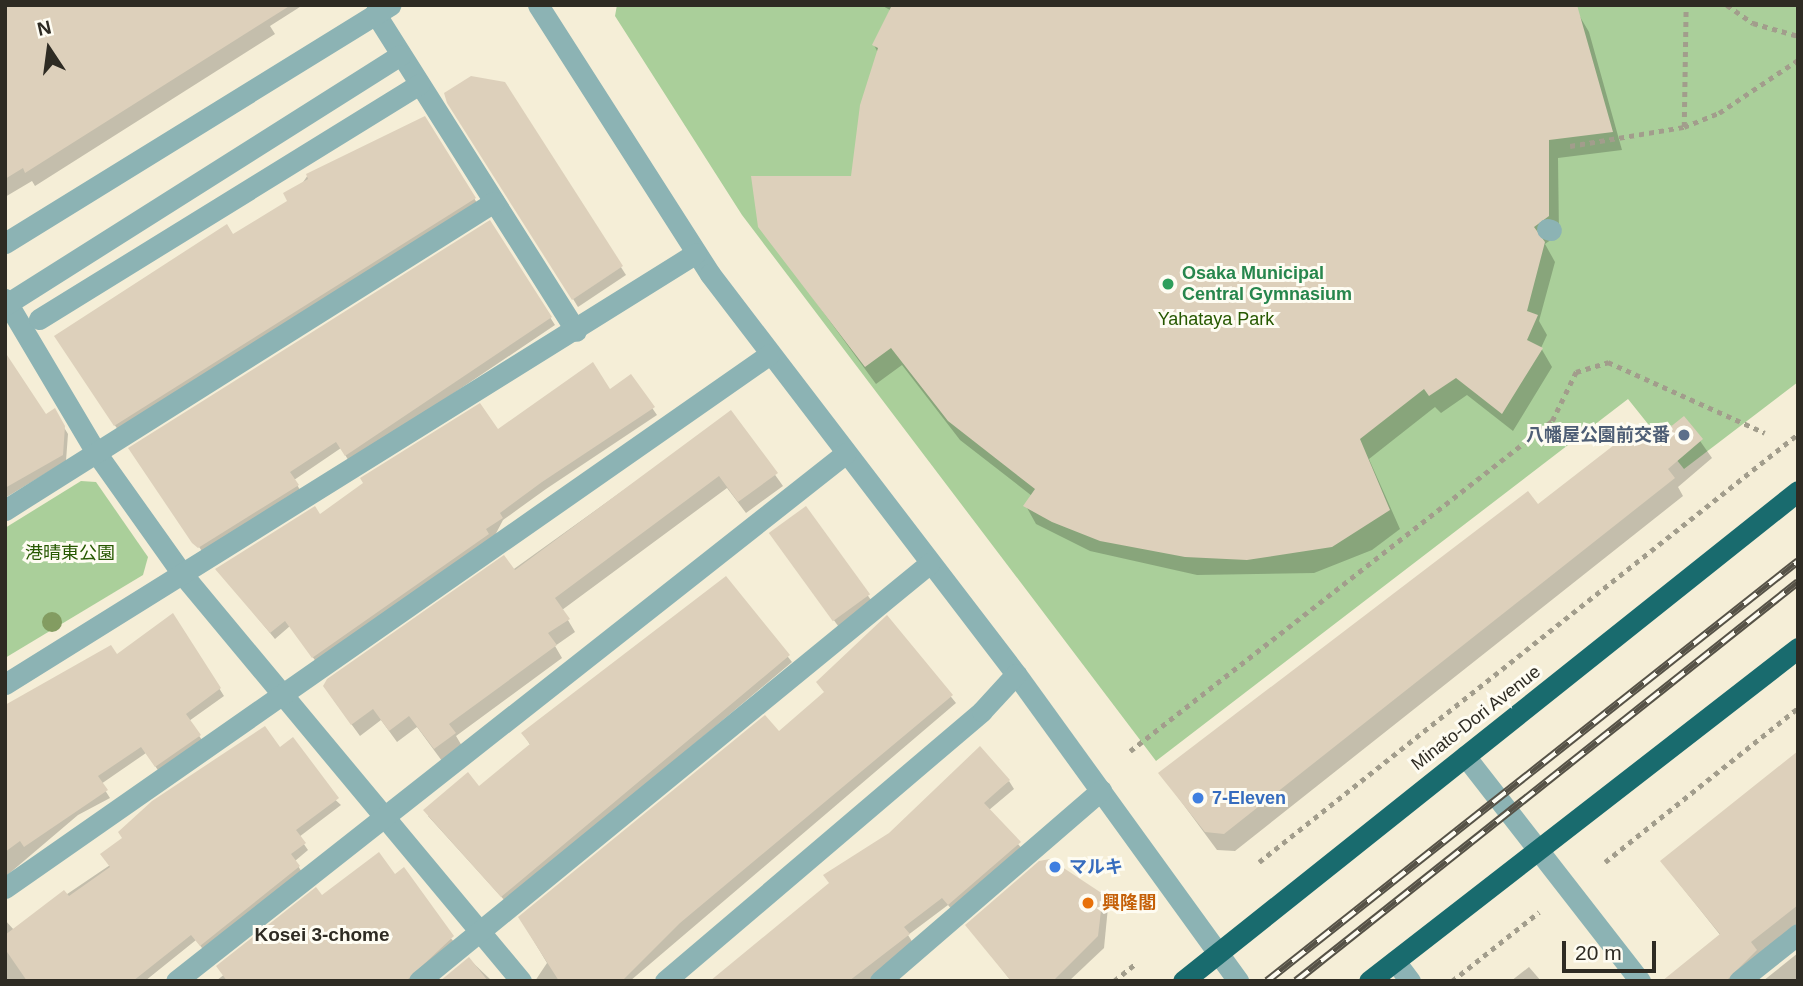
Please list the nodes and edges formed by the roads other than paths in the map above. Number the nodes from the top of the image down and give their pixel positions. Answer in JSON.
{"nodes":[{"id":1,"x":538,"y":5,"type":"edge"},
{"id":2,"x":383,"y":9,"type":"edge"},
{"id":3,"x":401,"y":55,"type":"junction"},
{"id":4,"x":419,"y":84,"type":"junction"},
{"id":5,"x":494,"y":202,"type":"junction"},
{"id":6,"x":5,"y":243,"type":"edge"},
{"id":7,"x":696,"y":253,"type":"junction"},
{"id":8,"x":6,"y":302,"type":"edge"},
{"id":9,"x":39,"y":319,"type":"dead end"},
{"id":10,"x":576,"y":331,"type":"junction"},
{"id":11,"x":770,"y":354,"type":"junction"},
{"id":12,"x":846,"y":453,"type":"junction"},
{"id":13,"x":97,"y":454,"type":"junction"},
{"id":14,"x":1798,"y":491,"type":"edge"},
{"id":15,"x":5,"y":510,"type":"edge"},
{"id":16,"x":930,"y":563,"type":"junction"},
{"id":17,"x":183,"y":575,"type":"junction"},
{"id":18,"x":1798,"y":648,"type":"edge"},
{"id":19,"x":1016,"y":674,"type":"junction"},
{"id":20,"x":5,"y":684,"type":"edge"},
{"id":21,"x":282,"y":695,"type":"junction"},
{"id":22,"x":1465,"y":756,"type":"junction"},
{"id":23,"x":1101,"y":790,"type":"junction"},
{"id":24,"x":382,"y":817,"type":"junction"},
{"id":25,"x":1539,"y":849,"type":"junction"},
{"id":26,"x":5,"y":888,"type":"edge"},
{"id":27,"x":480,"y":933,"type":"junction"},
{"id":28,"x":1798,"y":934,"type":"edge"},
{"id":29,"x":1217,"y":952,"type":"junction"},
{"id":30,"x":1395,"y":961,"type":"junction"},
{"id":31,"x":176,"y":981,"type":"edge"},
{"id":32,"x":419,"y":981,"type":"edge"},
{"id":33,"x":521,"y":981,"type":"edge"},
{"id":34,"x":665,"y":981,"type":"edge"},
{"id":35,"x":880,"y":981,"type":"edge"},
{"id":36,"x":1183,"y":981,"type":"edge"},
{"id":37,"x":1238,"y":981,"type":"edge"},
{"id":38,"x":1369,"y":981,"type":"edge"},
{"id":39,"x":1410,"y":981,"type":"edge"},
{"id":40,"x":1640,"y":981,"type":"edge"},
{"id":41,"x":1739,"y":981,"type":"edge"}],
"edges":[{"from":1,"to":7,"type":"street"},
{"from":2,"to":3,"type":"street"},
{"from":2,"to":6,"type":"street"},
{"from":3,"to":4,"type":"street"},
{"from":3,"to":8,"type":"street"},
{"from":4,"to":5,"type":"street"},
{"from":4,"to":9,"type":"street"},
{"from":5,"to":10,"type":"street"},
{"from":5,"to":13,"type":"street"},
{"from":7,"to":10,"type":"street"},
{"from":7,"to":11,"type":"street"},
{"from":8,"to":13,"type":"street"},
{"from":10,"to":17,"type":"street"},
{"from":11,"to":12,"type":"street"},
{"from":11,"to":21,"type":"street"},
{"from":12,"to":16,"type":"street"},
{"from":12,"to":24,"type":"street"},
{"from":13,"to":15,"type":"street"},
{"from":13,"to":17,"type":"street"},
{"from":14,"to":22,"type":"highway","name":"Minato-Dori Avenue"},
{"from":16,"to":19,"type":"street"},
{"from":16,"to":27,"type":"street"},
{"from":17,"to":20,"type":"street"},
{"from":17,"to":21,"type":"street"},
{"from":18,"to":25,"type":"highway"},
{"from":19,"to":23,"type":"street"},
{"from":19,"to":34,"type":"street"},
{"from":21,"to":24,"type":"street"},
{"from":21,"to":26,"type":"street"},
{"from":22,"to":25,"type":"street"},
{"from":22,"to":29,"type":"highway","name":"Minato-Dori Avenue"},
{"from":23,"to":29,"type":"street"},
{"from":23,"to":35,"type":"street"},
{"from":24,"to":27,"type":"street"},
{"from":24,"to":31,"type":"street"},
{"from":25,"to":30,"type":"highway"},
{"from":25,"to":40,"type":"street"},
{"from":27,"to":32,"type":"street"},
{"from":27,"to":33,"type":"street"},
{"from":28,"to":41,"type":"street"},
{"from":29,"to":36,"type":"highway","name":"Minato-Dori Avenue"},
{"from":29,"to":37,"type":"street"},
{"from":30,"to":38,"type":"highway"},
{"from":30,"to":39,"type":"street"}]}
